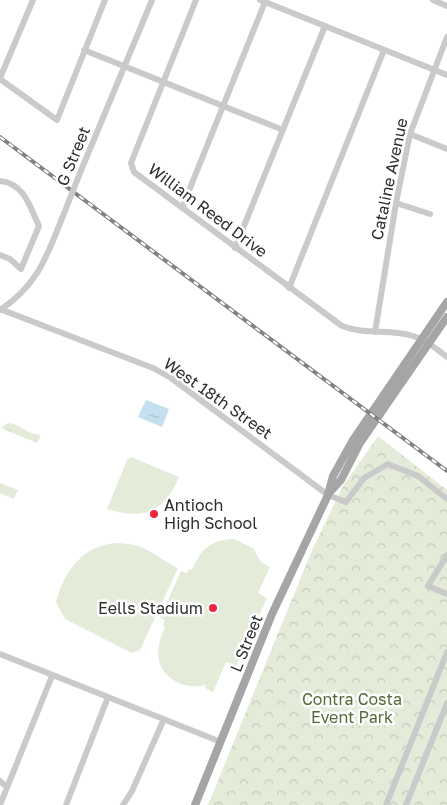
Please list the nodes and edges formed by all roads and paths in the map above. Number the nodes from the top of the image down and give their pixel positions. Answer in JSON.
{"nodes":[{"id":1,"x":33,"y":0,"type":"edge"},
{"id":2,"x":106,"y":0,"type":"edge"},
{"id":3,"x":152,"y":0,"type":"edge"},
{"id":4,"x":196,"y":0,"type":"edge"},
{"id":5,"x":433,"y":0,"type":"edge"},
{"id":6,"x":263,"y":1,"type":"edge"},
{"id":7,"x":447,"y":6,"type":"edge"},
{"id":8,"x":325,"y":26,"type":"junction"},
{"id":9,"x":447,"y":37,"type":"edge"},
{"id":10,"x":84,"y":50,"type":"junction"},
{"id":11,"x":384,"y":50,"type":"junction"},
{"id":12,"x":125,"y":66,"type":"junction"},
{"id":13,"x":433,"y":70,"type":"junction"},
{"id":14,"x":447,"y":76,"type":"edge"},
{"id":15,"x":0,"y":78,"type":"edge"},
{"id":16,"x":163,"y":81,"type":"junction"},
{"id":17,"x":223,"y":105,"type":"junction"},
{"id":18,"x":283,"y":130,"type":"junction"},
{"id":19,"x":410,"y":134,"type":"junction"},
{"id":20,"x":447,"y":148,"type":"edge"},
{"id":21,"x":0,"y":181,"type":"edge"},
{"id":22,"x":396,"y":203,"type":"junction"},
{"id":23,"x":182,"y":208,"type":"junction"},
{"id":24,"x":430,"y":214,"type":"dead end"},
{"id":25,"x":236,"y":248,"type":"junction"},
{"id":26,"x":0,"y":255,"type":"edge"},
{"id":27,"x":289,"y":288,"type":"junction"},
{"id":28,"x":447,"y":302,"type":"edge"},
{"id":29,"x":0,"y":309,"type":"edge"},
{"id":30,"x":447,"y":317,"type":"edge"},
{"id":31,"x":375,"y":332,"type":"junction"},
{"id":32,"x":421,"y":340,"type":"junction"},
{"id":33,"x":429,"y":344,"type":"junction"},
{"id":34,"x":447,"y":357,"type":"edge"},
{"id":35,"x":328,"y":495,"type":"junction"},
{"id":36,"x":447,"y":498,"type":"edge"},
{"id":37,"x":447,"y":555,"type":"edge"},
{"id":38,"x":447,"y":594,"type":"edge"},
{"id":39,"x":447,"y":652,"type":"edge"},
{"id":40,"x":0,"y":654,"type":"edge"},
{"id":41,"x":52,"y":676,"type":"junction"},
{"id":42,"x":108,"y":697,"type":"junction"},
{"id":43,"x":447,"y":703,"type":"edge"},
{"id":44,"x":164,"y":719,"type":"junction"},
{"id":45,"x":221,"y":742,"type":"junction"},
{"id":46,"x":0,"y":781,"type":"edge"},
{"id":47,"x":7,"y":787,"type":"junction"},
{"id":48,"x":0,"y":805,"type":"edge"},
{"id":49,"x":66,"y":805,"type":"edge"},
{"id":50,"x":123,"y":805,"type":"edge"},
{"id":51,"x":195,"y":805,"type":"edge"},
{"id":52,"x":386,"y":805,"type":"edge"},
{"id":53,"x":406,"y":805,"type":"edge"}],
"edges":[{"from":1,"to":15,"type":"street"},
{"from":2,"to":10,"type":"street"},
{"from":3,"to":12,"type":"street","name":"G Street"},
{"from":4,"to":16,"type":"street","name":"William Reed Drive"},
{"from":5,"to":7,"type":"street"},
{"from":6,"to":8,"type":"street"},
{"from":6,"to":17,"type":"street"},
{"from":8,"to":11,"type":"street"},
{"from":8,"to":18,"type":"street"},
{"from":9,"to":13,"type":"street","name":"Cataline Avenue"},
{"from":10,"to":12,"type":"street"},
{"from":10,"to":15,"type":"street"},
{"from":11,"to":13,"type":"street"},
{"from":11,"to":27,"type":"street"},
{"from":12,"to":16,"type":"street"},
{"from":12,"to":29,"type":"street","name":"G Street","bridge":true},
{"from":13,"to":14,"type":"street"},
{"from":13,"to":19,"type":"street","name":"Cataline Avenue"},
{"from":16,"to":17,"type":"street"},
{"from":16,"to":23,"type":"street","name":"William Reed Drive"},
{"from":17,"to":18,"type":"street"},
{"from":17,"to":23,"type":"street"},
{"from":18,"to":25,"type":"street"},
{"from":19,"to":20,"type":"street"},
{"from":19,"to":22,"type":"street","name":"Cataline Avenue"},
{"from":21,"to":26,"type":"street"},
{"from":22,"to":24,"type":"street"},
{"from":22,"to":31,"type":"street","name":"Cataline Avenue"},
{"from":23,"to":25,"type":"street","name":"William Reed Drive"},
{"from":25,"to":27,"type":"street","name":"William Reed Drive"},
{"from":27,"to":31,"type":"street","name":"William Reed Drive"},
{"from":28,"to":32,"type":"main road","name":"L Street"},
{"from":29,"to":35,"type":"street","name":"West 18th Street"},
{"from":30,"to":33,"type":"main road","name":"L Street"},
{"from":31,"to":32,"type":"street","name":"William Reed Drive"},
{"from":32,"to":33,"type":"street","name":"William Reed Drive"},
{"from":32,"to":35,"type":"main road","name":"L Street"},
{"from":33,"to":34,"type":"street","name":"William Reed Drive"},
{"from":33,"to":35,"type":"main road","name":"L Street"},
{"from":35,"to":36,"type":"street"},
{"from":35,"to":45,"type":"main road","name":"L Street"},
{"from":37,"to":38,"type":"street"},
{"from":39,"to":52,"type":"street"},
{"from":40,"to":41,"type":"street"},
{"from":41,"to":42,"type":"street"},
{"from":41,"to":47,"type":"street"},
{"from":42,"to":44,"type":"street"},
{"from":42,"to":49,"type":"street"},
{"from":43,"to":53,"type":"street"},
{"from":44,"to":45,"type":"street"},
{"from":44,"to":50,"type":"street"},
{"from":45,"to":51,"type":"main road","name":"L Street"},
{"from":46,"to":47,"type":"street"},
{"from":47,"to":48,"type":"street"}]}
